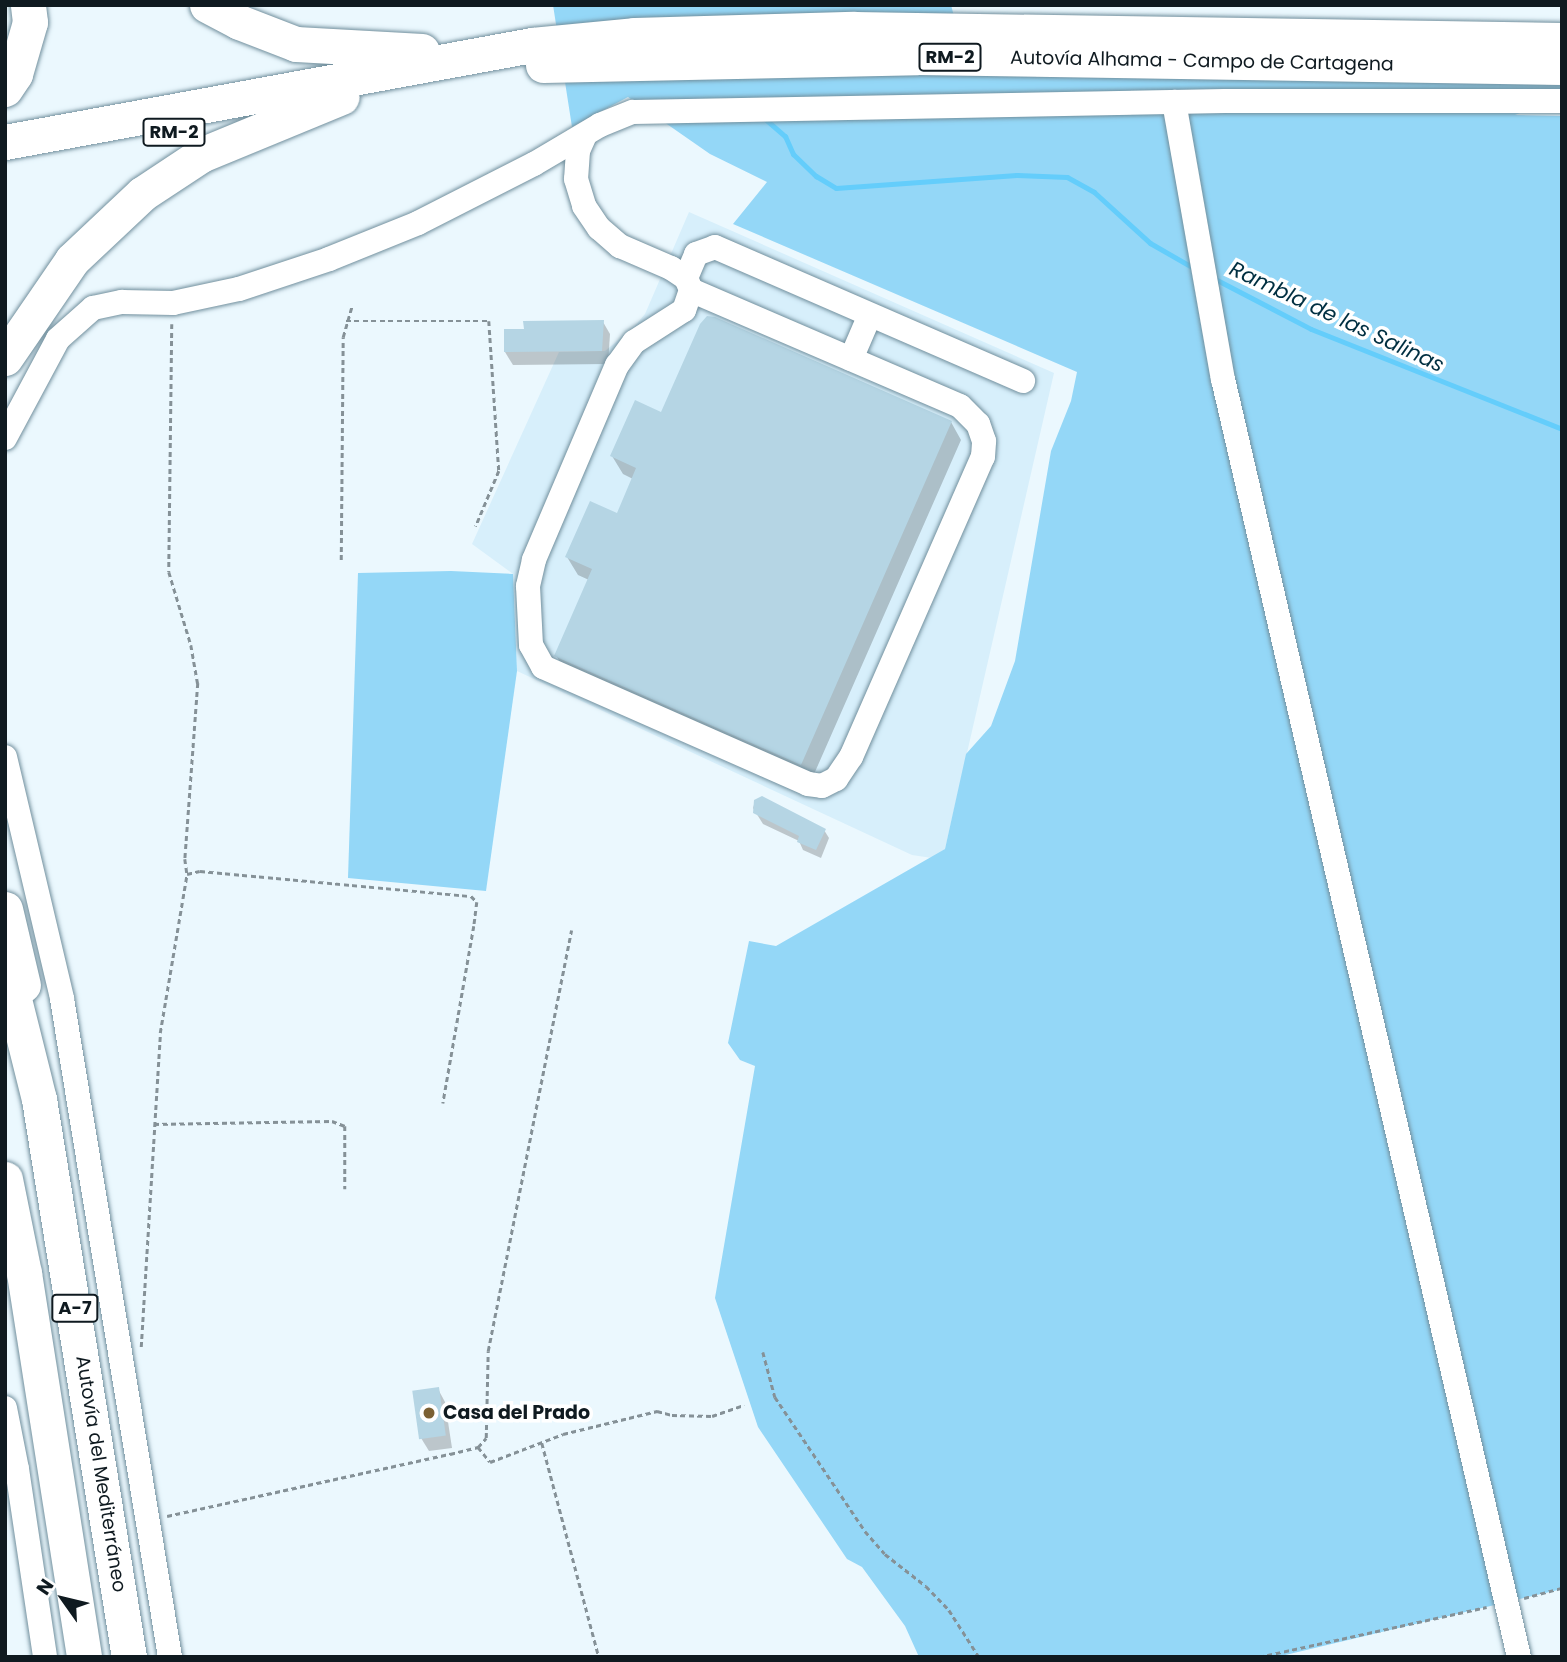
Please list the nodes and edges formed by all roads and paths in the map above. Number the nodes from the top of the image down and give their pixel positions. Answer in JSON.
{"nodes":[{"id":1,"x":28,"y":5,"type":"edge"},
{"id":2,"x":207,"y":5,"type":"edge"},
{"id":3,"x":1562,"y":40,"type":"edge"},
{"id":4,"x":532,"y":45,"type":"junction"},
{"id":5,"x":1562,"y":67,"type":"edge"},
{"id":6,"x":5,"y":89,"type":"edge"},
{"id":7,"x":342,"y":97,"type":"junction"},
{"id":8,"x":1562,"y":101,"type":"edge"},
{"id":9,"x":1174,"y":102,"type":"junction"},
{"id":10,"x":585,"y":135,"type":"junction"},
{"id":11,"x":5,"y":142,"type":"edge"},
{"id":12,"x":5,"y":162,"type":"edge"},
{"id":13,"x":688,"y":284,"type":"junction"},
{"id":14,"x":173,"y":303,"type":"junction"},
{"id":15,"x":352,"y":305,"type":"dead end"},
{"id":16,"x":869,"y":317,"type":"junction"},
{"id":17,"x":346,"y":321,"type":"junction"},
{"id":18,"x":5,"y":358,"type":"edge"},
{"id":19,"x":851,"y":359,"type":"junction"},
{"id":20,"x":1023,"y":381,"type":"dead end"},
{"id":21,"x":5,"y":438,"type":"edge"},
{"id":22,"x":476,"y":526,"type":"dead end"},
{"id":23,"x":341,"y":560,"type":"dead end"},
{"id":24,"x":5,"y":757,"type":"edge"},
{"id":25,"x":187,"y":874,"type":"junction"},
{"id":26,"x":5,"y":909,"type":"edge"},
{"id":27,"x":571,"y":930,"type":"dead end"},
{"id":28,"x":5,"y":963,"type":"edge"},
{"id":29,"x":39,"y":1099,"type":"junction"},
{"id":30,"x":443,"y":1103,"type":"dead end"},
{"id":31,"x":154,"y":1124,"type":"junction"},
{"id":32,"x":5,"y":1179,"type":"edge"},
{"id":33,"x":345,"y":1189,"type":"dead end"},
{"id":34,"x":141,"y":1349,"type":"dead end"},
{"id":35,"x":763,"y":1352,"type":"dead end"},
{"id":36,"x":744,"y":1405,"type":"dead end"},
{"id":37,"x":5,"y":1408,"type":"edge"},
{"id":38,"x":542,"y":1443,"type":"junction"},
{"id":39,"x":478,"y":1447,"type":"junction"},
{"id":40,"x":166,"y":1516,"type":"dead end"},
{"id":41,"x":1562,"y":1588,"type":"edge"},
{"id":42,"x":1505,"y":1603,"type":"junction"},
{"id":43,"x":45,"y":1657,"type":"edge"},
{"id":44,"x":84,"y":1657,"type":"edge"},
{"id":45,"x":130,"y":1657,"type":"edge"},
{"id":46,"x":170,"y":1657,"type":"edge"},
{"id":47,"x":599,"y":1657,"type":"edge"},
{"id":48,"x":979,"y":1657,"type":"edge"},
{"id":49,"x":1259,"y":1657,"type":"edge"},
{"id":50,"x":1519,"y":1657,"type":"edge"}],
"edges":[{"from":1,"to":6,"type":"highway"},
{"from":2,"to":4,"type":"highway"},
{"from":3,"to":4,"type":"highway","name":"Autovía Alhama - Campo de Cartagena","number":"RM-2"},
{"from":4,"to":11,"type":"highway","number":"RM-2"},
{"from":5,"to":7,"type":"highway","name":"Autovía Alhama - Campo de Cartagena","number":"RM-2"},
{"from":7,"to":12,"type":"highway","number":"RM-2"},
{"from":7,"to":18,"type":"highway"},
{"from":8,"to":9,"type":"lane"},
{"from":9,"to":10,"type":"lane"},
{"from":9,"to":42,"type":"lane"},
{"from":10,"to":13,"type":"lane"},
{"from":10,"to":14,"type":"lane"},
{"from":13,"to":16,"type":"lane"},
{"from":13,"to":19,"type":"lane"},
{"from":13,"to":19,"type":"lane"},
{"from":14,"to":21,"type":"lane"},
{"from":14,"to":25,"type":"path"},
{"from":15,"to":17,"type":"path"},
{"from":16,"to":19,"type":"lane"},
{"from":16,"to":20,"type":"lane"},
{"from":17,"to":22,"type":"path"},
{"from":17,"to":23,"type":"path"},
{"from":24,"to":46,"type":"lane"},
{"from":25,"to":30,"type":"path"},
{"from":25,"to":31,"type":"path"},
{"from":26,"to":29,"type":"highway"},
{"from":27,"to":39,"type":"path"},
{"from":28,"to":29,"type":"highway","name":"Autovía del Mediterráneo","number":"A-7"},
{"from":29,"to":45,"type":"highway","name":"Autovía del Mediterráneo","number":"A-7"},
{"from":31,"to":33,"type":"path"},
{"from":31,"to":34,"type":"path"},
{"from":32,"to":44,"type":"highway","number":"A-7"},
{"from":35,"to":48,"type":"path"},
{"from":36,"to":38,"type":"path"},
{"from":37,"to":43,"type":"lane"},
{"from":38,"to":39,"type":"path"},
{"from":38,"to":47,"type":"path"},
{"from":39,"to":40,"type":"path"},
{"from":41,"to":42,"type":"path"},
{"from":42,"to":49,"type":"path"},
{"from":42,"to":50,"type":"lane"}]}
